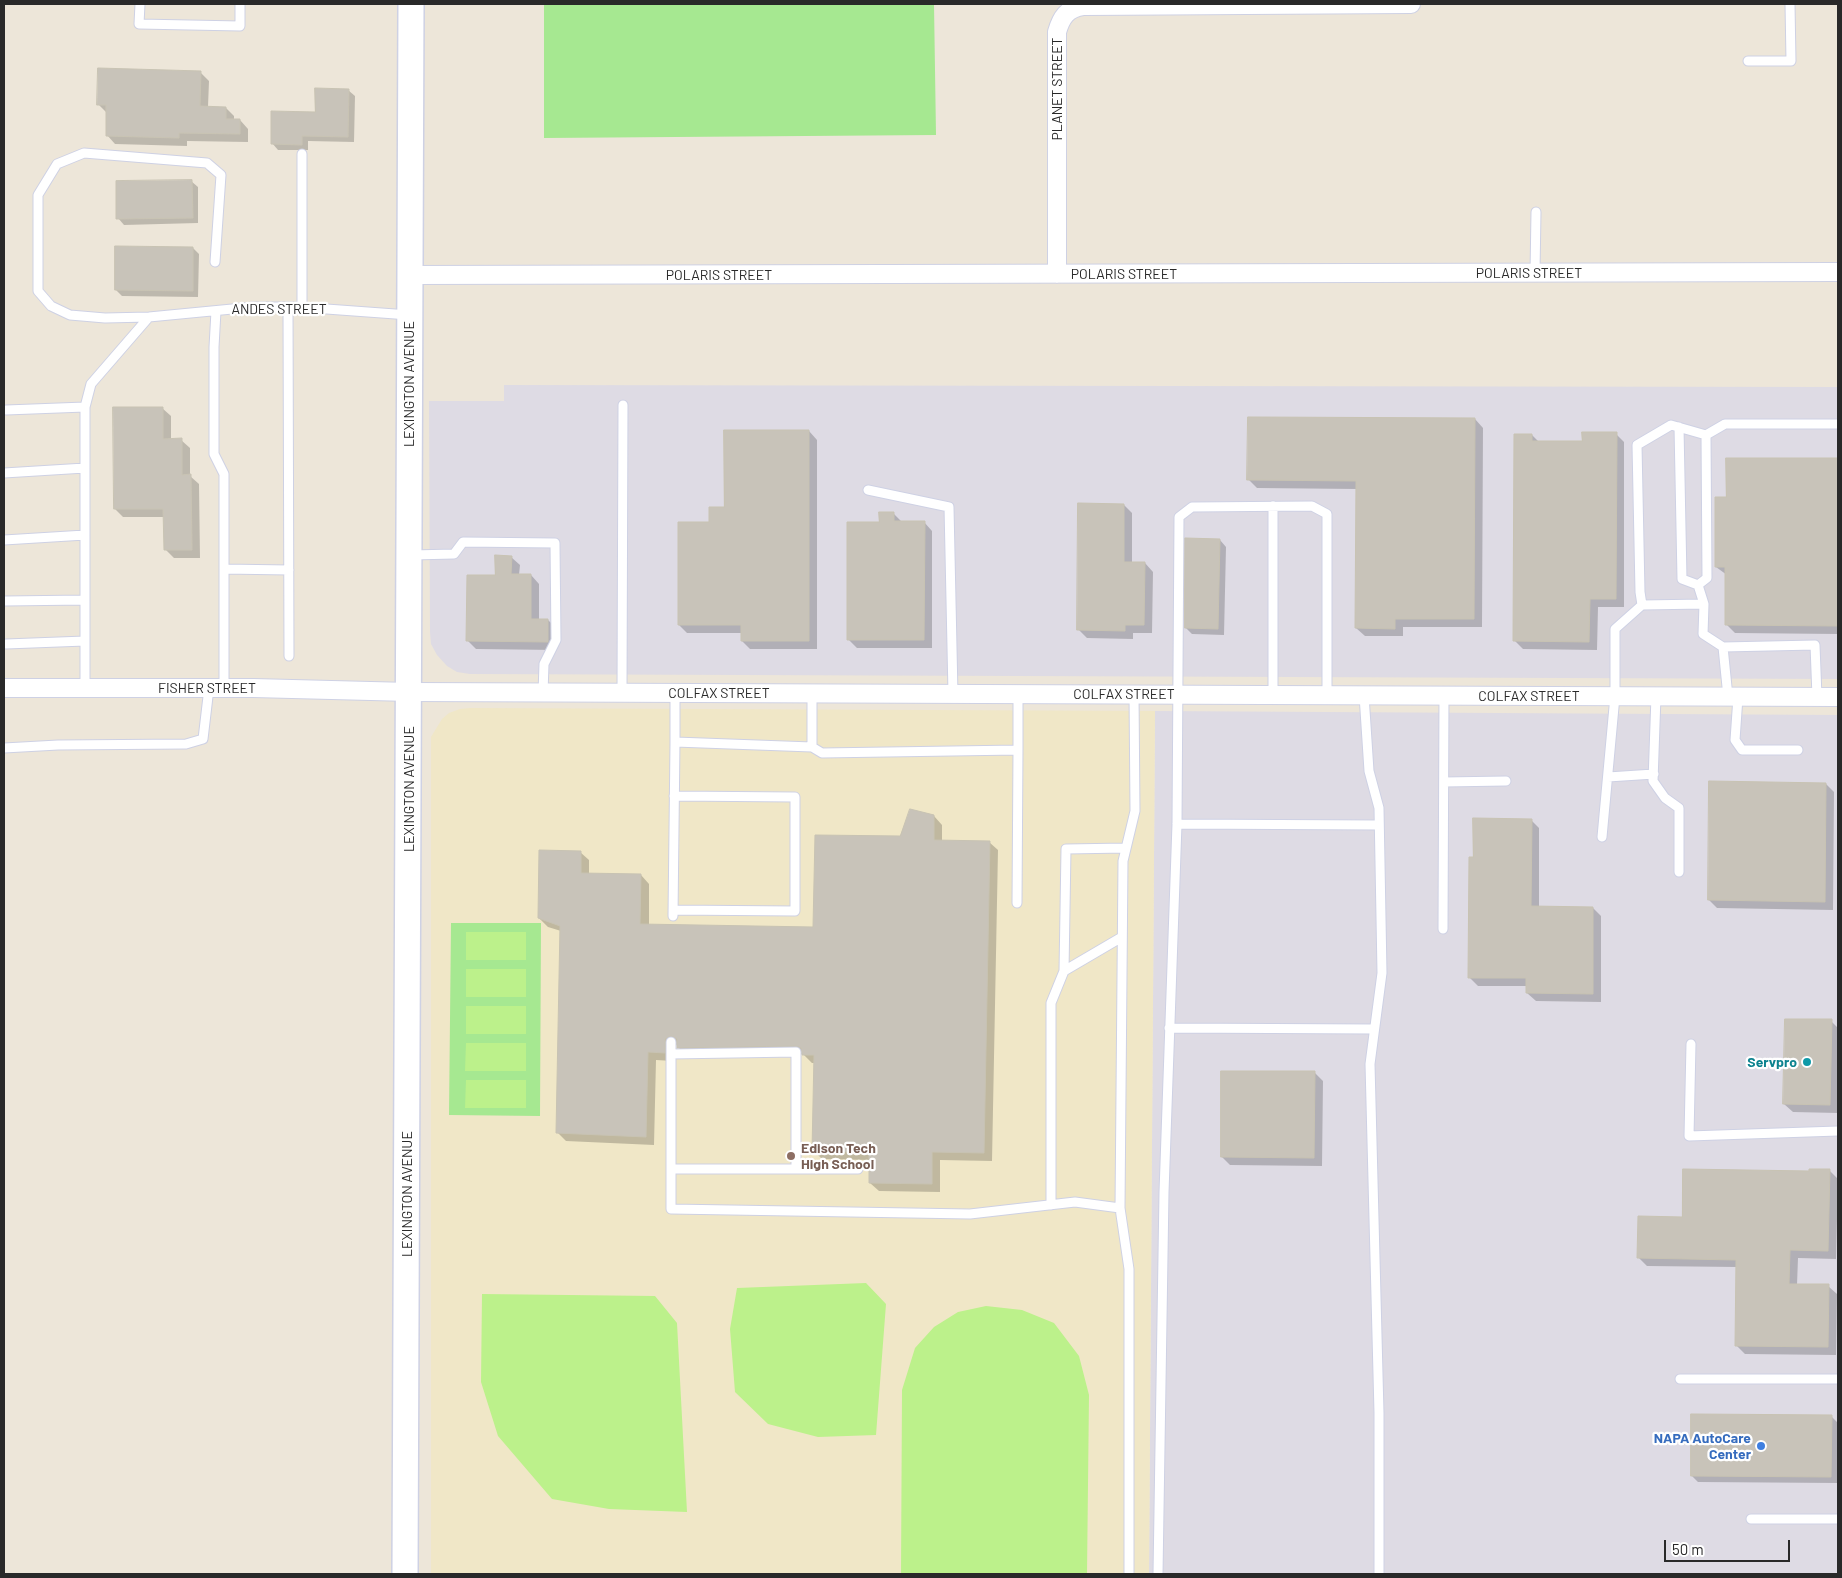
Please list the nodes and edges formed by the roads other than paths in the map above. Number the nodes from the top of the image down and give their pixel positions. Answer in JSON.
{"nodes":[{"id":1,"x":140,"y":4,"type":"edge"},
{"id":2,"x":240,"y":4,"type":"edge"},
{"id":3,"x":411,"y":4,"type":"edge"},
{"id":4,"x":1306,"y":4,"type":"edge"},
{"id":5,"x":1411,"y":4,"type":"edge"},
{"id":6,"x":1790,"y":4,"type":"edge"},
{"id":7,"x":1748,"y":61,"type":"dead end"},
{"id":8,"x":302,"y":154,"type":"dead end"},
{"id":9,"x":1536,"y":212,"type":"dead end"},
{"id":10,"x":215,"y":262,"type":"dead end"},
{"id":11,"x":1838,"y":272,"type":"edge"},
{"id":12,"x":1535,"y":273,"type":"junction"},
{"id":13,"x":1057,"y":274,"type":"junction"},
{"id":14,"x":410,"y":275,"type":"junction"},
{"id":15,"x":288,"y":307,"type":"junction"},
{"id":16,"x":302,"y":307,"type":"junction"},
{"id":17,"x":216,"y":311,"type":"junction"},
{"id":18,"x":410,"y":315,"type":"junction"},
{"id":19,"x":149,"y":317,"type":"junction"},
{"id":20,"x":623,"y":405,"type":"dead end"},
{"id":21,"x":85,"y":407,"type":"junction"},
{"id":22,"x":6,"y":410,"type":"dead end"},
{"id":23,"x":1838,"y":424,"type":"edge"},
{"id":24,"x":1679,"y":427,"type":"junction"},
{"id":25,"x":1706,"y":435,"type":"junction"},
{"id":26,"x":85,"y":468,"type":"junction"},
{"id":27,"x":4,"y":473,"type":"edge"},
{"id":28,"x":868,"y":490,"type":"dead end"},
{"id":29,"x":1273,"y":506,"type":"junction"},
{"id":30,"x":85,"y":536,"type":"junction"},
{"id":31,"x":4,"y":540,"type":"edge"},
{"id":32,"x":409,"y":555,"type":"junction"},
{"id":33,"x":224,"y":569,"type":"junction"},
{"id":34,"x":289,"y":570,"type":"junction"},
{"id":35,"x":1698,"y":585,"type":"junction"},
{"id":36,"x":85,"y":600,"type":"junction"},
{"id":37,"x":5,"y":601,"type":"dead end"},
{"id":38,"x":1704,"y":604,"type":"junction"},
{"id":39,"x":1642,"y":605,"type":"junction"},
{"id":40,"x":85,"y":641,"type":"junction"},
{"id":41,"x":6,"y":644,"type":"dead end"},
{"id":42,"x":1723,"y":647,"type":"junction"},
{"id":43,"x":289,"y":656,"type":"dead end"},
{"id":44,"x":85,"y":687,"type":"junction"},
{"id":45,"x":4,"y":688,"type":"edge"},
{"id":46,"x":217,"y":688,"type":"junction"},
{"id":47,"x":410,"y":692,"type":"junction"},
{"id":48,"x":543,"y":693,"type":"junction"},
{"id":49,"x":622,"y":693,"type":"junction"},
{"id":50,"x":675,"y":693,"type":"junction"},
{"id":51,"x":812,"y":693,"type":"junction"},
{"id":52,"x":953,"y":694,"type":"junction"},
{"id":53,"x":1018,"y":694,"type":"junction"},
{"id":54,"x":1134,"y":694,"type":"junction"},
{"id":55,"x":1178,"y":694,"type":"junction"},
{"id":56,"x":1273,"y":695,"type":"junction"},
{"id":57,"x":1327,"y":695,"type":"junction"},
{"id":58,"x":1364,"y":695,"type":"junction"},
{"id":59,"x":1444,"y":695,"type":"junction"},
{"id":60,"x":1615,"y":696,"type":"junction"},
{"id":61,"x":1656,"y":696,"type":"junction"},
{"id":62,"x":1733,"y":697,"type":"junction"},
{"id":63,"x":1817,"y":697,"type":"junction"},
{"id":64,"x":1838,"y":697,"type":"edge"},
{"id":65,"x":675,"y":742,"type":"junction"},
{"id":66,"x":812,"y":747,"type":"junction"},
{"id":67,"x":4,"y":748,"type":"edge"},
{"id":68,"x":1018,"y":750,"type":"junction"},
{"id":69,"x":1798,"y":750,"type":"dead end"},
{"id":70,"x":1654,"y":774,"type":"junction"},
{"id":71,"x":1608,"y":777,"type":"junction"},
{"id":72,"x":1506,"y":781,"type":"dead end"},
{"id":73,"x":1444,"y":782,"type":"junction"},
{"id":74,"x":674,"y":796,"type":"junction"},
{"id":75,"x":1177,"y":824,"type":"junction"},
{"id":76,"x":1379,"y":825,"type":"junction"},
{"id":77,"x":1602,"y":837,"type":"dead end"},
{"id":78,"x":1126,"y":848,"type":"junction"},
{"id":79,"x":1679,"y":872,"type":"dead end"},
{"id":80,"x":1017,"y":903,"type":"dead end"},
{"id":81,"x":1443,"y":928,"type":"dead end"},
{"id":82,"x":1122,"y":937,"type":"junction"},
{"id":83,"x":1064,"y":972,"type":"junction"},
{"id":84,"x":1169,"y":1028,"type":"junction"},
{"id":85,"x":1374,"y":1029,"type":"junction"},
{"id":86,"x":672,"y":1042,"type":"dead end"},
{"id":87,"x":1691,"y":1044,"type":"dead end"},
{"id":88,"x":672,"y":1054,"type":"junction"},
{"id":89,"x":1838,"y":1131,"type":"edge"},
{"id":90,"x":671,"y":1169,"type":"junction"},
{"id":91,"x":796,"y":1169,"type":"junction"},
{"id":92,"x":858,"y":1169,"type":"dead end"},
{"id":93,"x":1051,"y":1205,"type":"junction"},
{"id":94,"x":1120,"y":1208,"type":"junction"},
{"id":95,"x":1680,"y":1379,"type":"dead end"},
{"id":96,"x":1838,"y":1379,"type":"edge"},
{"id":97,"x":1751,"y":1519,"type":"dead end"},
{"id":98,"x":1838,"y":1519,"type":"edge"},
{"id":99,"x":405,"y":1574,"type":"edge"},
{"id":100,"x":1130,"y":1574,"type":"edge"},
{"id":101,"x":1158,"y":1574,"type":"edge"},
{"id":102,"x":1379,"y":1574,"type":"edge"}],
"edges":[{"from":1,"to":2,"type":"lane"},
{"from":3,"to":14,"type":"main road","name":"LEXINGTON AVENUE"},
{"from":4,"to":5,"type":"street","name":"PLANET STREET"},
{"from":4,"to":13,"type":"street","name":"PLANET STREET"},
{"from":6,"to":7,"type":"lane"},
{"from":8,"to":16,"type":"lane"},
{"from":9,"to":12,"type":"lane"},
{"from":10,"to":19,"type":"lane","name":"ANDES STREET"},
{"from":11,"to":12,"type":"street","name":"POLARIS STREET"},
{"from":12,"to":13,"type":"street","name":"POLARIS STREET"},
{"from":13,"to":14,"type":"street","name":"POLARIS STREET"},
{"from":14,"to":18,"type":"main road","name":"LEXINGTON AVENUE"},
{"from":15,"to":16,"type":"lane","name":"ANDES STREET"},
{"from":15,"to":17,"type":"lane","name":"ANDES STREET"},
{"from":15,"to":34,"type":"lane"},
{"from":16,"to":18,"type":"lane","name":"ANDES STREET"},
{"from":17,"to":19,"type":"lane","name":"ANDES STREET"},
{"from":17,"to":33,"type":"lane"},
{"from":18,"to":32,"type":"main road","name":"LEXINGTON AVENUE"},
{"from":19,"to":21,"type":"lane"},
{"from":20,"to":49,"type":"lane"},
{"from":21,"to":22,"type":"lane"},
{"from":21,"to":26,"type":"lane"},
{"from":23,"to":25,"type":"lane"},
{"from":24,"to":25,"type":"lane"},
{"from":24,"to":35,"type":"lane"},
{"from":24,"to":39,"type":"lane"},
{"from":25,"to":35,"type":"lane"},
{"from":26,"to":27,"type":"lane"},
{"from":26,"to":30,"type":"lane"},
{"from":28,"to":52,"type":"lane"},
{"from":29,"to":55,"type":"lane"},
{"from":29,"to":56,"type":"lane"},
{"from":29,"to":57,"type":"lane"},
{"from":30,"to":31,"type":"lane"},
{"from":30,"to":36,"type":"lane"},
{"from":32,"to":47,"type":"main road","name":"LEXINGTON AVENUE"},
{"from":32,"to":48,"type":"lane"},
{"from":33,"to":34,"type":"lane"},
{"from":33,"to":46,"type":"lane"},
{"from":34,"to":43,"type":"lane"},
{"from":35,"to":38,"type":"lane"},
{"from":36,"to":37,"type":"lane"},
{"from":36,"to":40,"type":"lane"},
{"from":38,"to":39,"type":"lane"},
{"from":38,"to":42,"type":"lane"},
{"from":39,"to":60,"type":"lane"},
{"from":40,"to":41,"type":"lane"},
{"from":40,"to":44,"type":"lane"},
{"from":42,"to":62,"type":"lane"},
{"from":42,"to":63,"type":"lane"},
{"from":44,"to":45,"type":"street","name":"FISHER STREET"},
{"from":44,"to":46,"type":"street","name":"FISHER STREET"},
{"from":46,"to":47,"type":"street","name":"FISHER STREET"},
{"from":46,"to":67,"type":"lane"},
{"from":47,"to":48,"type":"street","name":"COLFAX STREET"},
{"from":47,"to":99,"type":"main road","name":"LEXINGTON AVENUE"},
{"from":48,"to":49,"type":"street","name":"COLFAX STREET"},
{"from":49,"to":50,"type":"street","name":"COLFAX STREET"},
{"from":50,"to":51,"type":"street","name":"COLFAX STREET"},
{"from":50,"to":65,"type":"lane"},
{"from":51,"to":52,"type":"street","name":"COLFAX STREET"},
{"from":51,"to":66,"type":"lane"},
{"from":52,"to":53,"type":"street","name":"COLFAX STREET"},
{"from":53,"to":54,"type":"street","name":"COLFAX STREET"},
{"from":53,"to":68,"type":"lane"},
{"from":54,"to":55,"type":"street","name":"COLFAX STREET"},
{"from":54,"to":78,"type":"lane"},
{"from":55,"to":56,"type":"street","name":"COLFAX STREET"},
{"from":55,"to":75,"type":"lane"},
{"from":56,"to":57,"type":"street","name":"COLFAX STREET"},
{"from":57,"to":58,"type":"street","name":"COLFAX STREET"},
{"from":58,"to":59,"type":"street","name":"COLFAX STREET"},
{"from":58,"to":76,"type":"lane"},
{"from":59,"to":60,"type":"street","name":"COLFAX STREET"},
{"from":59,"to":73,"type":"lane"},
{"from":60,"to":61,"type":"street","name":"COLFAX STREET"},
{"from":60,"to":71,"type":"lane"},
{"from":61,"to":62,"type":"street","name":"COLFAX STREET"},
{"from":61,"to":70,"type":"lane"},
{"from":62,"to":63,"type":"street","name":"COLFAX STREET"},
{"from":62,"to":69,"type":"lane"},
{"from":63,"to":64,"type":"street","name":"COLFAX STREET"},
{"from":65,"to":66,"type":"lane"},
{"from":65,"to":74,"type":"lane"},
{"from":66,"to":68,"type":"lane"},
{"from":68,"to":80,"type":"lane"},
{"from":70,"to":71,"type":"lane"},
{"from":70,"to":79,"type":"lane"},
{"from":71,"to":77,"type":"lane"},
{"from":72,"to":73,"type":"lane"},
{"from":73,"to":81,"type":"lane"},
{"from":74,"to":74,"type":"lane"},
{"from":75,"to":76,"type":"lane"},
{"from":75,"to":84,"type":"lane"},
{"from":76,"to":85,"type":"lane"},
{"from":78,"to":82,"type":"lane"},
{"from":78,"to":83,"type":"lane"},
{"from":82,"to":83,"type":"lane"},
{"from":82,"to":94,"type":"lane"},
{"from":83,"to":93,"type":"lane"},
{"from":84,"to":85,"type":"lane"},
{"from":84,"to":101,"type":"lane"},
{"from":85,"to":102,"type":"lane"},
{"from":86,"to":88,"type":"lane"},
{"from":87,"to":89,"type":"lane"},
{"from":88,"to":90,"type":"lane"},
{"from":88,"to":91,"type":"lane"},
{"from":90,"to":91,"type":"lane"},
{"from":90,"to":93,"type":"lane"},
{"from":91,"to":92,"type":"lane"},
{"from":93,"to":94,"type":"lane"},
{"from":94,"to":100,"type":"lane"},
{"from":95,"to":96,"type":"lane"},
{"from":97,"to":98,"type":"lane"}]}
